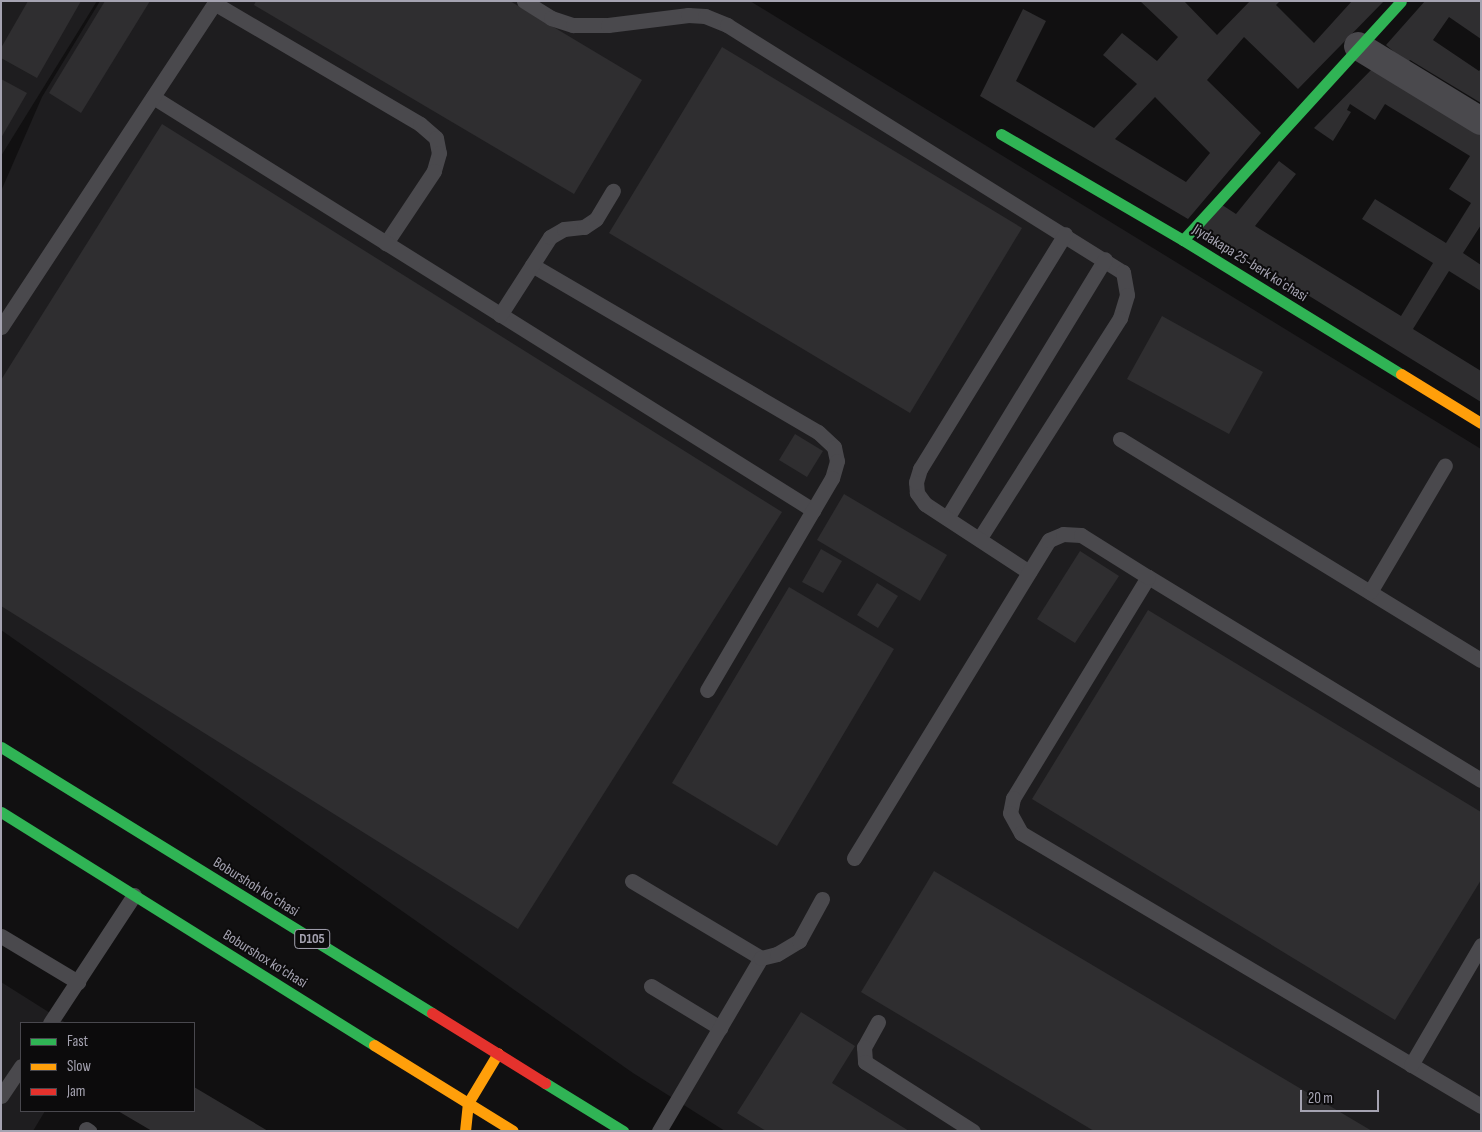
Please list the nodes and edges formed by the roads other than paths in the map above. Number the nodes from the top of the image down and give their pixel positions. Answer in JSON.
{"nodes":[{"id":1,"x":524,"y":1,"type":"edge"},
{"id":2,"x":215,"y":2,"type":"edge"},
{"id":3,"x":1398,"y":3,"type":"edge"},
{"id":4,"x":1358,"y":46,"type":"junction"},
{"id":5,"x":152,"y":98,"type":"junction"},
{"id":6,"x":1481,"y":121,"type":"edge"},
{"id":7,"x":1001,"y":134,"type":"dead end"},
{"id":8,"x":613,"y":191,"type":"dead end"},
{"id":9,"x":1065,"y":234,"type":"junction"},
{"id":10,"x":1183,"y":240,"type":"junction"},
{"id":11,"x":386,"y":244,"type":"junction"},
{"id":12,"x":1105,"y":259,"type":"junction"},
{"id":13,"x":532,"y":265,"type":"junction"},
{"id":14,"x":500,"y":314,"type":"junction"},
{"id":15,"x":1,"y":327,"type":"edge"},
{"id":16,"x":1481,"y":423,"type":"edge"},
{"id":17,"x":1120,"y":439,"type":"dead end"},
{"id":18,"x":1444,"y":465,"type":"dead end"},
{"id":19,"x":813,"y":510,"type":"junction"},
{"id":20,"x":947,"y":518,"type":"junction"},
{"id":21,"x":979,"y":539,"type":"junction"},
{"id":22,"x":1029,"y":572,"type":"junction"},
{"id":23,"x":1148,"y":577,"type":"junction"},
{"id":24,"x":1370,"y":592,"type":"junction"},
{"id":25,"x":1481,"y":660,"type":"edge"},
{"id":26,"x":707,"y":690,"type":"dead end"},
{"id":27,"x":1,"y":748,"type":"edge"},
{"id":28,"x":1481,"y":780,"type":"edge"},
{"id":29,"x":1,"y":812,"type":"edge"},
{"id":30,"x":854,"y":858,"type":"dead end"},
{"id":31,"x":632,"y":881,"type":"dead end"},
{"id":32,"x":134,"y":895,"type":"junction"},
{"id":33,"x":822,"y":899,"type":"dead end"},
{"id":34,"x":1,"y":936,"type":"edge"},
{"id":35,"x":1481,"y":945,"type":"edge"},
{"id":36,"x":761,"y":958,"type":"junction"},
{"id":37,"x":78,"y":982,"type":"junction"},
{"id":38,"x":651,"y":986,"type":"dead end"},
{"id":39,"x":51,"y":1022,"type":"edge"},
{"id":40,"x":878,"y":1022,"type":"dead end"},
{"id":41,"x":720,"y":1028,"type":"junction"},
{"id":42,"x":498,"y":1053,"type":"junction"},
{"id":43,"x":1410,"y":1065,"type":"junction"},
{"id":44,"x":20,"y":1068,"type":"edge"},
{"id":45,"x":1,"y":1096,"type":"edge"},
{"id":46,"x":468,"y":1103,"type":"junction"},
{"id":47,"x":1481,"y":1106,"type":"edge"},
{"id":48,"x":465,"y":1131,"type":"edge"},
{"id":49,"x":513,"y":1131,"type":"edge"},
{"id":50,"x":623,"y":1131,"type":"edge"},
{"id":51,"x":658,"y":1131,"type":"edge"},
{"id":52,"x":973,"y":1131,"type":"edge"}],
"edges":[{"from":1,"to":9,"type":"lane"},
{"from":2,"to":5,"type":"lane"},
{"from":2,"to":11,"type":"lane"},
{"from":3,"to":4,"type":"main road"},
{"from":4,"to":6,"type":"street"},
{"from":4,"to":10,"type":"main road"},
{"from":5,"to":11,"type":"lane"},
{"from":5,"to":15,"type":"lane"},
{"from":7,"to":10,"type":"main road","name":"Jiydakapa 25-berk koʼchasi"},
{"from":8,"to":13,"type":"lane"},
{"from":9,"to":12,"type":"lane"},
{"from":9,"to":20,"type":"lane"},
{"from":10,"to":16,"type":"main road","name":"Jiydakapa 25-berk koʼchasi"},
{"from":11,"to":14,"type":"lane"},
{"from":12,"to":20,"type":"lane"},
{"from":12,"to":21,"type":"lane"},
{"from":13,"to":14,"type":"lane"},
{"from":13,"to":19,"type":"lane"},
{"from":14,"to":19,"type":"lane"},
{"from":17,"to":24,"type":"lane"},
{"from":18,"to":24,"type":"lane"},
{"from":19,"to":26,"type":"lane"},
{"from":20,"to":21,"type":"lane"},
{"from":21,"to":22,"type":"lane"},
{"from":22,"to":23,"type":"lane"},
{"from":22,"to":30,"type":"lane"},
{"from":23,"to":28,"type":"lane"},
{"from":23,"to":43,"type":"lane"},
{"from":24,"to":25,"type":"lane"},
{"from":27,"to":42,"type":"main road","name":"Boburshoh koʻchasi","number":"D105"},
{"from":29,"to":32,"type":"main road","name":"Boburshox ko'chasi"},
{"from":31,"to":36,"type":"lane"},
{"from":32,"to":37,"type":"lane"},
{"from":32,"to":46,"type":"main road","name":"Boburshox ko'chasi"},
{"from":33,"to":36,"type":"lane"},
{"from":34,"to":37,"type":"lane"},
{"from":35,"to":43,"type":"lane"},
{"from":36,"to":41,"type":"lane"},
{"from":37,"to":39,"type":"lane"},
{"from":38,"to":41,"type":"lane"},
{"from":40,"to":52,"type":"lane"},
{"from":41,"to":51,"type":"lane"},
{"from":42,"to":46,"type":"main road"},
{"from":42,"to":50,"type":"main road","name":"Boburshoh koʻchasi","number":"D105"},
{"from":43,"to":47,"type":"lane"},
{"from":44,"to":45,"type":"lane"},
{"from":46,"to":48,"type":"main road"},
{"from":46,"to":49,"type":"main road","name":"Boburshox ko'chasi"}]}
